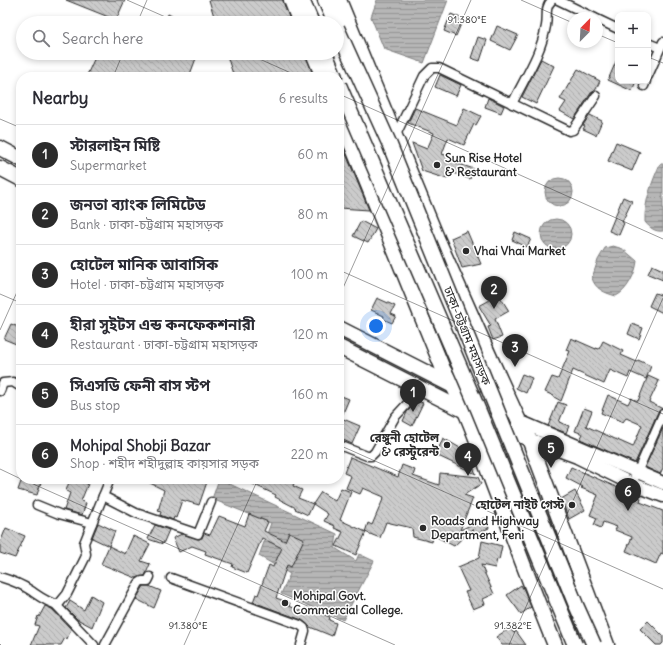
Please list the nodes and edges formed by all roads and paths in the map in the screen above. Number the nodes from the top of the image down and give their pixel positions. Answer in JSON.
{"nodes":[{"id":1,"x":291,"y":0,"type":"edge"},
{"id":2,"x":302,"y":0,"type":"edge"},
{"id":3,"x":325,"y":0,"type":"edge"},
{"id":4,"x":339,"y":0,"type":"edge"},
{"id":5,"x":552,"y":0,"type":"edge"},
{"id":6,"x":558,"y":0,"type":"edge"},
{"id":7,"x":583,"y":12,"type":"edge"},
{"id":8,"x":297,"y":16,"type":"edge"},
{"id":9,"x":309,"y":16,"type":"edge"},
{"id":10,"x":332,"y":16,"type":"edge"},
{"id":11,"x":603,"y":22,"type":"edge"},
{"id":12,"x":615,"y":28,"type":"edge"},
{"id":13,"x":344,"y":43,"type":"edge"},
{"id":14,"x":651,"y":43,"type":"edge"},
{"id":15,"x":662,"y":45,"type":"edge"},
{"id":16,"x":316,"y":60,"type":"edge"},
{"id":17,"x":328,"y":60,"type":"edge"},
{"id":18,"x":651,"y":69,"type":"edge"},
{"id":19,"x":321,"y":72,"type":"edge"},
{"id":20,"x":333,"y":72,"type":"edge"},
{"id":21,"x":596,"y":96,"type":"dead end"},
{"id":22,"x":344,"y":98,"type":"edge"},
{"id":23,"x":512,"y":104,"type":"junction"},
{"id":24,"x":344,"y":126,"type":"edge"},
{"id":25,"x":395,"y":137,"type":"junction"},
{"id":26,"x":0,"y":148,"type":"edge"},
{"id":27,"x":16,"y":156,"type":"edge"},
{"id":28,"x":0,"y":168,"type":"edge"},
{"id":29,"x":16,"y":176,"type":"edge"},
{"id":30,"x":344,"y":331,"type":"edge"},
{"id":31,"x":344,"y":350,"type":"edge"},
{"id":32,"x":16,"y":384,"type":"edge"},
{"id":33,"x":453,"y":386,"type":"junction"},
{"id":34,"x":421,"y":389,"type":"junction"},
{"id":35,"x":0,"y":391,"type":"edge"},
{"id":36,"x":467,"y":412,"type":"junction"},
{"id":37,"x":663,"y":414,"type":"edge"},
{"id":38,"x":519,"y":421,"type":"junction"},
{"id":39,"x":529,"y":439,"type":"junction"},
{"id":40,"x":344,"y":447,"type":"edge"},
{"id":41,"x":635,"y":478,"type":"junction"},
{"id":42,"x":663,"y":483,"type":"edge"},
{"id":43,"x":108,"y":484,"type":"edge"},
{"id":44,"x":103,"y":496,"type":"junction"},
{"id":45,"x":663,"y":496,"type":"edge"},
{"id":46,"x":211,"y":502,"type":"dead end"},
{"id":47,"x":37,"y":505,"type":"dead end"},
{"id":48,"x":92,"y":523,"type":"junction"},
{"id":49,"x":0,"y":577,"type":"edge"},
{"id":50,"x":150,"y":577,"type":"dead end"},
{"id":51,"x":172,"y":578,"type":"dead end"},
{"id":52,"x":55,"y":604,"type":"junction"},
{"id":53,"x":94,"y":645,"type":"edge"},
{"id":54,"x":106,"y":645,"type":"edge"},
{"id":55,"x":300,"y":645,"type":"edge"},
{"id":56,"x":554,"y":645,"type":"edge"},
{"id":57,"x":575,"y":645,"type":"edge"},
{"id":58,"x":594,"y":645,"type":"edge"},
{"id":59,"x":607,"y":645,"type":"edge"}],
"edges":[{"from":1,"to":8,"type":"highway"},
{"from":2,"to":9,"type":"highway"},
{"from":3,"to":10,"type":"highway"},
{"from":4,"to":25,"type":"highway"},
{"from":5,"to":23,"type":"street"},
{"from":6,"to":7,"type":"street"},
{"from":11,"to":12,"type":"street"},
{"from":13,"to":58,"type":"highway","name":"ঢাকা-চট্টগ্রাম মহাসড়ক","bridge":true},
{"from":14,"to":15,"type":"street"},
{"from":15,"to":18,"type":"street"},
{"from":16,"to":19,"type":"highway"},
{"from":17,"to":20,"type":"highway"},
{"from":21,"to":23,"type":"street"},
{"from":22,"to":57,"type":"highway","name":"ঢাকা-চট্টগ্রাম মহাসড়ক","bridge":true},
{"from":23,"to":25,"type":"street"},
{"from":24,"to":33,"type":"highway"},
{"from":25,"to":38,"type":"highway"},
{"from":26,"to":27,"type":"highway"},
{"from":28,"to":29,"type":"highway"},
{"from":30,"to":33,"type":"highway"},
{"from":31,"to":34,"type":"highway"},
{"from":32,"to":35,"type":"street"},
{"from":33,"to":36,"type":"highway"},
{"from":33,"to":38,"type":"highway"},
{"from":34,"to":36,"type":"highway"},
{"from":34,"to":40,"type":"street"},
{"from":36,"to":39,"type":"highway"},
{"from":36,"to":56,"type":"highway"},
{"from":37,"to":41,"type":"street"},
{"from":38,"to":39,"type":"highway"},
{"from":38,"to":41,"type":"main road"},
{"from":39,"to":41,"type":"main road"},
{"from":39,"to":59,"type":"highway"},
{"from":41,"to":42,"type":"main road"},
{"from":41,"to":45,"type":"main road"},
{"from":43,"to":44,"type":"street"},
{"from":44,"to":46,"type":"street"},
{"from":44,"to":48,"type":"street"},
{"from":47,"to":48,"type":"street"},
{"from":48,"to":52,"type":"street"},
{"from":49,"to":52,"type":"street"},
{"from":50,"to":54,"type":"street"},
{"from":51,"to":55,"type":"street"},
{"from":52,"to":53,"type":"street"}]}
